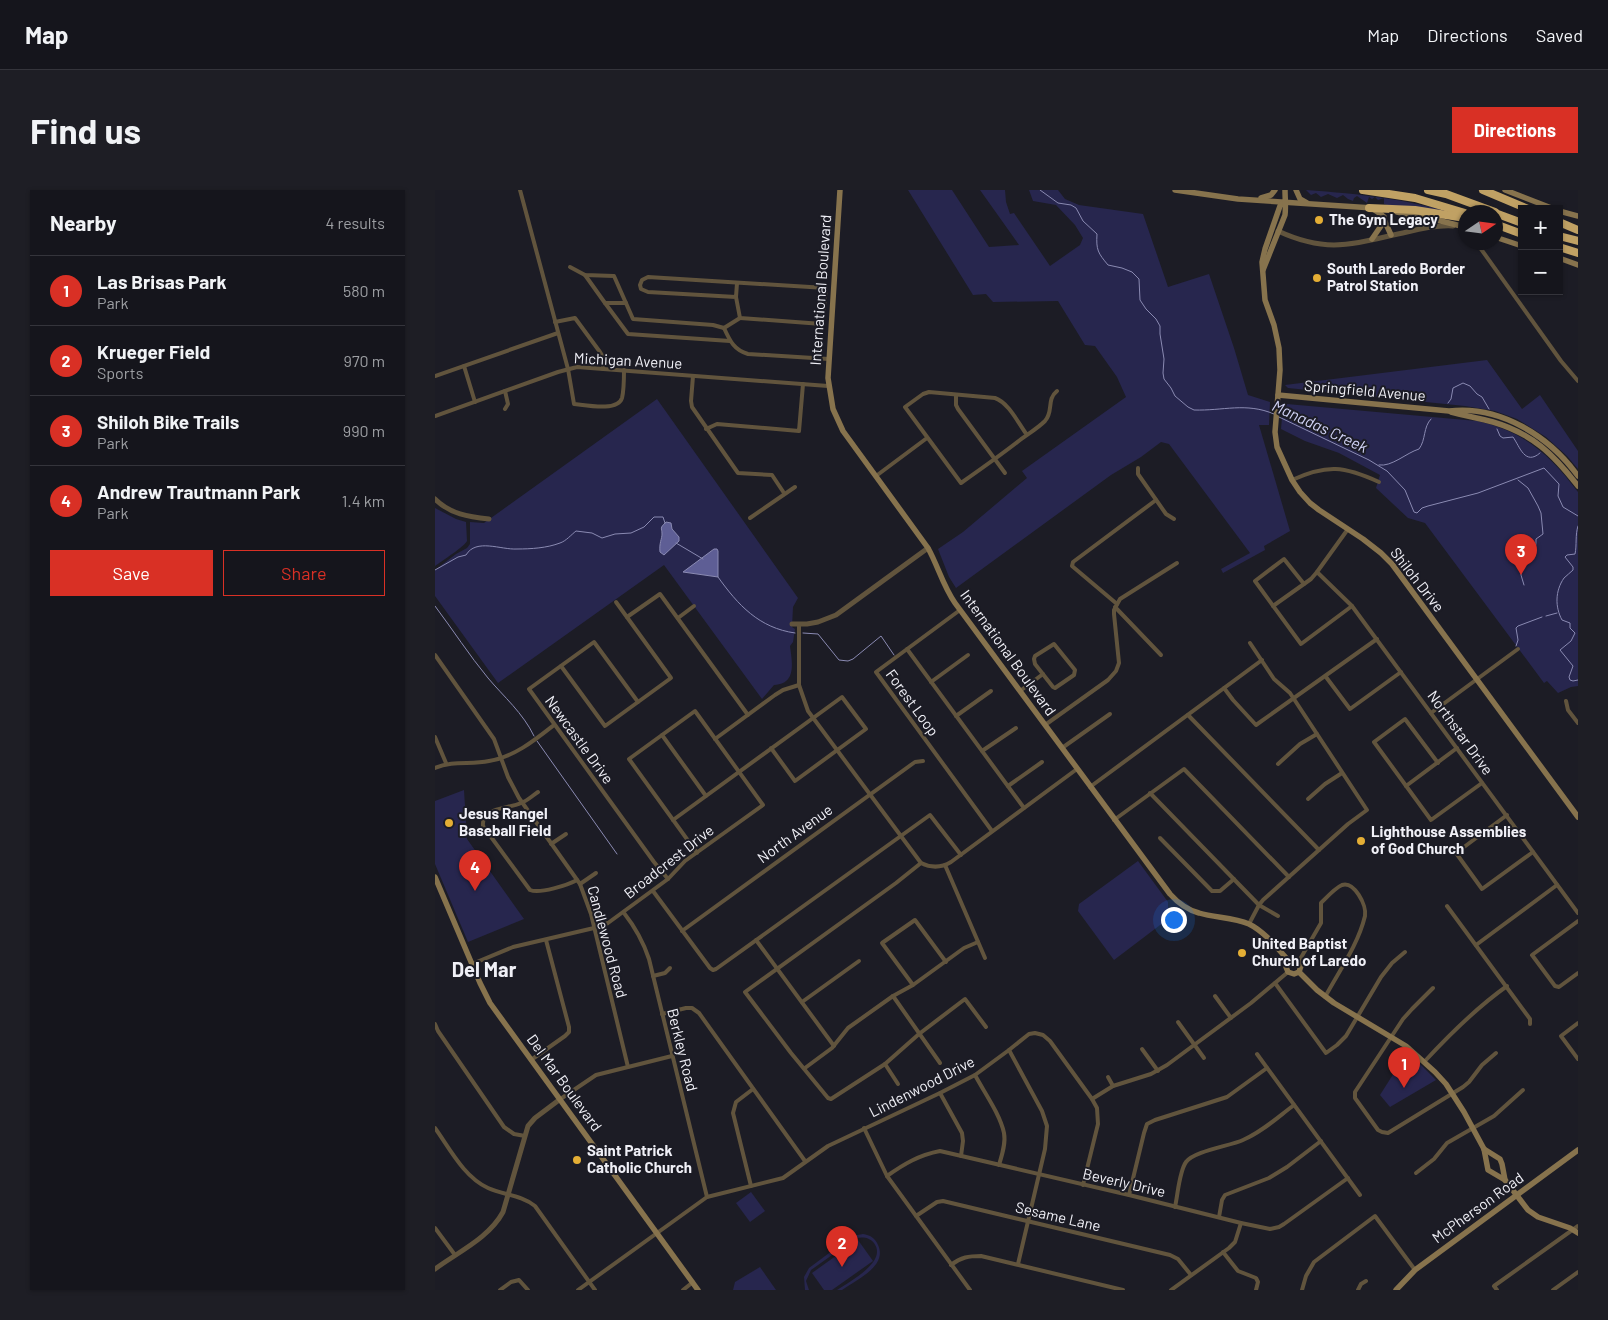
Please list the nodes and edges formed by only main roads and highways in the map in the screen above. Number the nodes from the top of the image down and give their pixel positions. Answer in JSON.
{"nodes":[{"id":1,"x":841,"y":190,"type":"edge"},
{"id":2,"x":1175,"y":190,"type":"edge"},
{"id":3,"x":1275,"y":190,"type":"edge"},
{"id":4,"x":1285,"y":190,"type":"edge"},
{"id":5,"x":1296,"y":190,"type":"edge"},
{"id":6,"x":1363,"y":190,"type":"edge"},
{"id":7,"x":1428,"y":190,"type":"edge"},
{"id":8,"x":1483,"y":190,"type":"edge"},
{"id":9,"x":1505,"y":190,"type":"edge"},
{"id":10,"x":1251,"y":200,"type":"junction"},
{"id":11,"x":1285,"y":202,"type":"junction"},
{"id":12,"x":1310,"y":205,"type":"junction"},
{"id":13,"x":1474,"y":205,"type":"edge"},
{"id":14,"x":1519,"y":205,"type":"edge"},
{"id":15,"x":1544,"y":205,"type":"edge"},
{"id":16,"x":1369,"y":208,"type":"junction"},
{"id":17,"x":1458,"y":211,"type":"edge"},
{"id":18,"x":1563,"y":212,"type":"edge"},
{"id":19,"x":1503,"y":216,"type":"edge"},
{"id":20,"x":1578,"y":216,"type":"edge"},
{"id":21,"x":1277,"y":217,"type":"junction"},
{"id":22,"x":1383,"y":217,"type":"junction"},
{"id":23,"x":1458,"y":222,"type":"edge"},
{"id":24,"x":1518,"y":222,"type":"edge"},
{"id":25,"x":1563,"y":224,"type":"edge"},
{"id":26,"x":1503,"y":228,"type":"edge"},
{"id":27,"x":1578,"y":230,"type":"edge"},
{"id":28,"x":1518,"y":233,"type":"edge"},
{"id":29,"x":1391,"y":235,"type":"road end"},
{"id":30,"x":1563,"y":237,"type":"edge"},
{"id":31,"x":1372,"y":239,"type":"road end"},
{"id":32,"x":1503,"y":240,"type":"edge"},
{"id":33,"x":1578,"y":241,"type":"edge"},
{"id":34,"x":1518,"y":245,"type":"edge"},
{"id":35,"x":1563,"y":248,"type":"edge"},
{"id":36,"x":1578,"y":253,"type":"edge"},
{"id":37,"x":1563,"y":259,"type":"edge"},
{"id":38,"x":1578,"y":265,"type":"edge"},
{"id":39,"x":1263,"y":270,"type":"junction"},
{"id":40,"x":1278,"y":395,"type":"junction"},
{"id":41,"x":1449,"y":411,"type":"junction"},
{"id":42,"x":1578,"y":476,"type":"edge"},
{"id":43,"x":1578,"y":486,"type":"edge"},
{"id":44,"x":1578,"y":817,"type":"edge"},
{"id":45,"x":435,"y":876,"type":"edge"},
{"id":46,"x":1289,"y":961,"type":"junction"},
{"id":47,"x":1299,"y":972,"type":"junction"},
{"id":48,"x":1484,"y":1149,"type":"junction"},
{"id":49,"x":1578,"y":1150,"type":"edge"},
{"id":50,"x":1578,"y":1154,"type":"edge"},
{"id":51,"x":1570,"y":1156,"type":"junction"},
{"id":52,"x":1505,"y":1180,"type":"junction"},
{"id":53,"x":1516,"y":1196,"type":"junction"},
{"id":54,"x":1576,"y":1229,"type":"edge"},
{"id":55,"x":698,"y":1290,"type":"edge"},
{"id":56,"x":1396,"y":1290,"type":"edge"}],
"edges":[{"from":1,"to":46,"type":"main road","name":"International Boulevard"},
{"from":2,"to":10,"type":"main road"},
{"from":3,"to":10,"type":"main road"},
{"from":4,"to":11,"type":"main road","name":"Shiloh Drive"},
{"from":5,"to":12,"type":"main road"},
{"from":6,"to":17,"type":"highway"},
{"from":7,"to":13,"type":"highway"},
{"from":8,"to":14,"type":"highway"},
{"from":9,"to":15,"type":"main road"},
{"from":10,"to":11,"type":"main road"},
{"from":10,"to":21,"type":"main road"},
{"from":11,"to":12,"type":"main road"},
{"from":11,"to":21,"type":"main road","name":"Shiloh Drive"},
{"from":11,"to":39,"type":"main road","name":"Shiloh Drive"},
{"from":12,"to":16,"type":"main road"},
{"from":16,"to":22,"type":"main road"},
{"from":16,"to":23,"type":"highway"},
{"from":18,"to":20,"type":"main road"},
{"from":19,"to":24,"type":"highway"},
{"from":21,"to":39,"type":"main road","name":"Shiloh Drive"},
{"from":22,"to":29,"type":"main road"},
{"from":22,"to":31,"type":"main road"},
{"from":25,"to":27,"type":"highway"},
{"from":26,"to":28,"type":"highway"},
{"from":30,"to":33,"type":"highway"},
{"from":32,"to":34,"type":"main road"},
{"from":35,"to":36,"type":"highway"},
{"from":37,"to":38,"type":"main road"},
{"from":39,"to":40,"type":"main road","name":"Shiloh Drive"},
{"from":40,"to":41,"type":"main road","name":"Springfield Avenue"},
{"from":40,"to":44,"type":"main road","name":"Shiloh Drive"},
{"from":41,"to":42,"type":"main road","name":"Springfield Avenue"},
{"from":41,"to":43,"type":"main road","name":"Springfield Avenue"},
{"from":45,"to":55,"type":"main road","name":"Del Mar Boulevard"},
{"from":46,"to":47,"type":"main road"},
{"from":46,"to":47,"type":"main road"},
{"from":47,"to":48,"type":"main road"},
{"from":48,"to":52,"type":"main road"},
{"from":48,"to":52,"type":"main road"},
{"from":49,"to":51,"type":"main road","name":"McPherson Road"},
{"from":50,"to":51,"type":"main road"},
{"from":51,"to":53,"type":"main road","name":"McPherson Road"},
{"from":52,"to":53,"type":"main road"},
{"from":53,"to":54,"type":"main road"},
{"from":53,"to":56,"type":"main road","name":"McPherson Road"}]}
